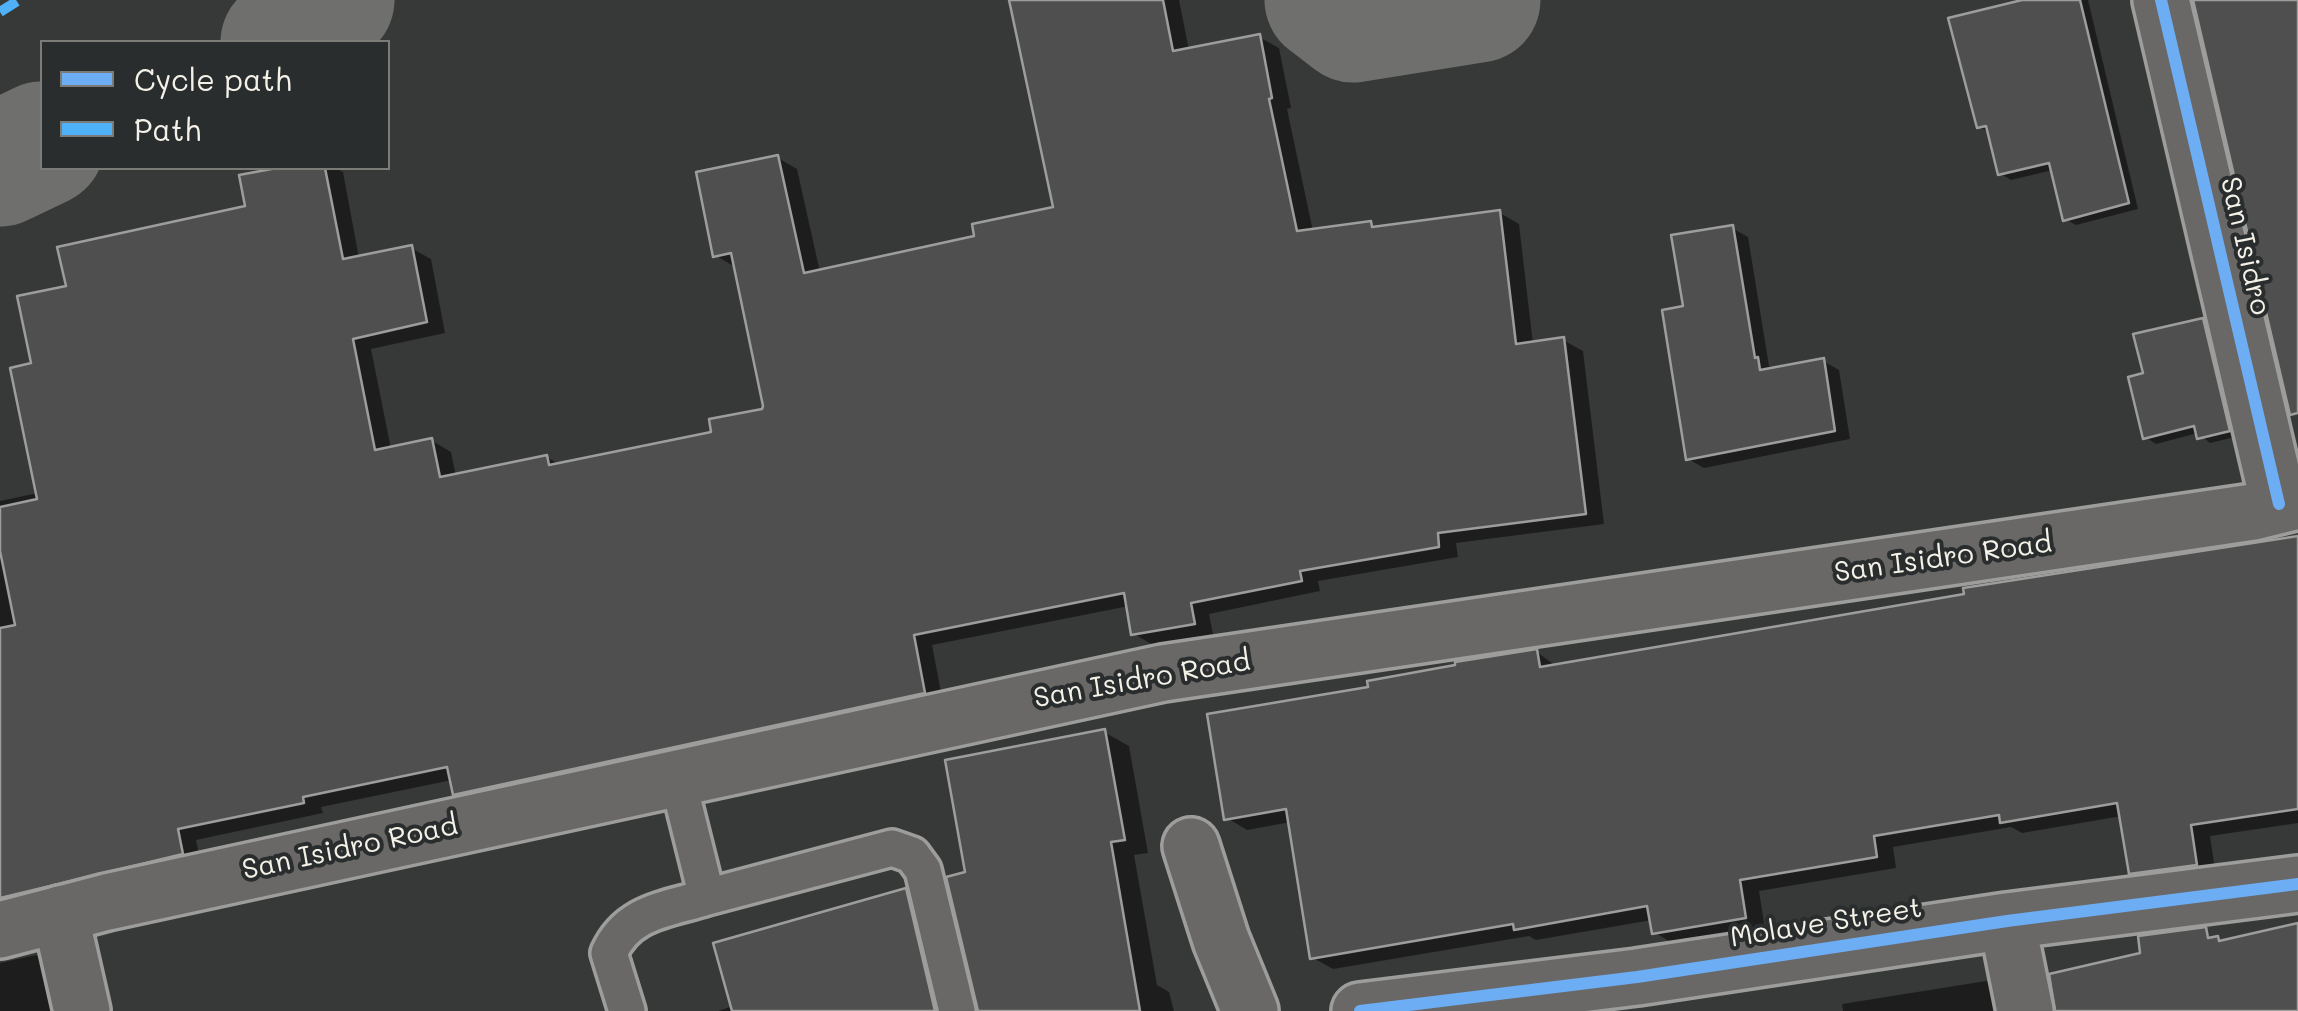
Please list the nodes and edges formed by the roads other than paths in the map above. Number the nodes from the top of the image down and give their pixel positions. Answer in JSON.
{"nodes":[{"id":1,"x":2161,"y":0,"type":"edge"},
{"id":2,"x":2289,"y":502,"type":"edge"},
{"id":3,"x":677,"y":776,"type":"junction"},
{"id":4,"x":1191,"y":846,"type":"dead end"},
{"id":5,"x":2298,"y":884,"type":"edge"},
{"id":6,"x":708,"y":897,"type":"junction"},
{"id":7,"x":60,"y":914,"type":"junction"},
{"id":8,"x":2008,"y":921,"type":"junction"},
{"id":9,"x":0,"y":930,"type":"edge"},
{"id":10,"x":1639,"y":994,"type":"edge"},
{"id":11,"x":82,"y":1011,"type":"edge"},
{"id":12,"x":627,"y":1011,"type":"edge"},
{"id":13,"x":956,"y":1011,"type":"edge"},
{"id":14,"x":1250,"y":1011,"type":"edge"},
{"id":15,"x":1360,"y":1011,"type":"edge"},
{"id":16,"x":2025,"y":1011,"type":"edge"}],
"edges":[{"from":1,"to":2,"type":"main road","name":"San Isidro"},
{"from":2,"to":3,"type":"main road","name":"San Isidro Road"},
{"from":3,"to":6,"type":"lane"},
{"from":3,"to":7,"type":"main road","name":"San Isidro Road"},
{"from":4,"to":14,"type":"main road"},
{"from":5,"to":8,"type":"main road","name":"Molave Street"},
{"from":6,"to":12,"type":"lane"},
{"from":6,"to":13,"type":"lane"},
{"from":7,"to":9,"type":"main road","name":"San Isidro Road"},
{"from":7,"to":11,"type":"main road"},
{"from":8,"to":10,"type":"main road","name":"Molave Street"},
{"from":8,"to":16,"type":"main road"},
{"from":10,"to":15,"type":"main road","name":"Molave Street"}]}
